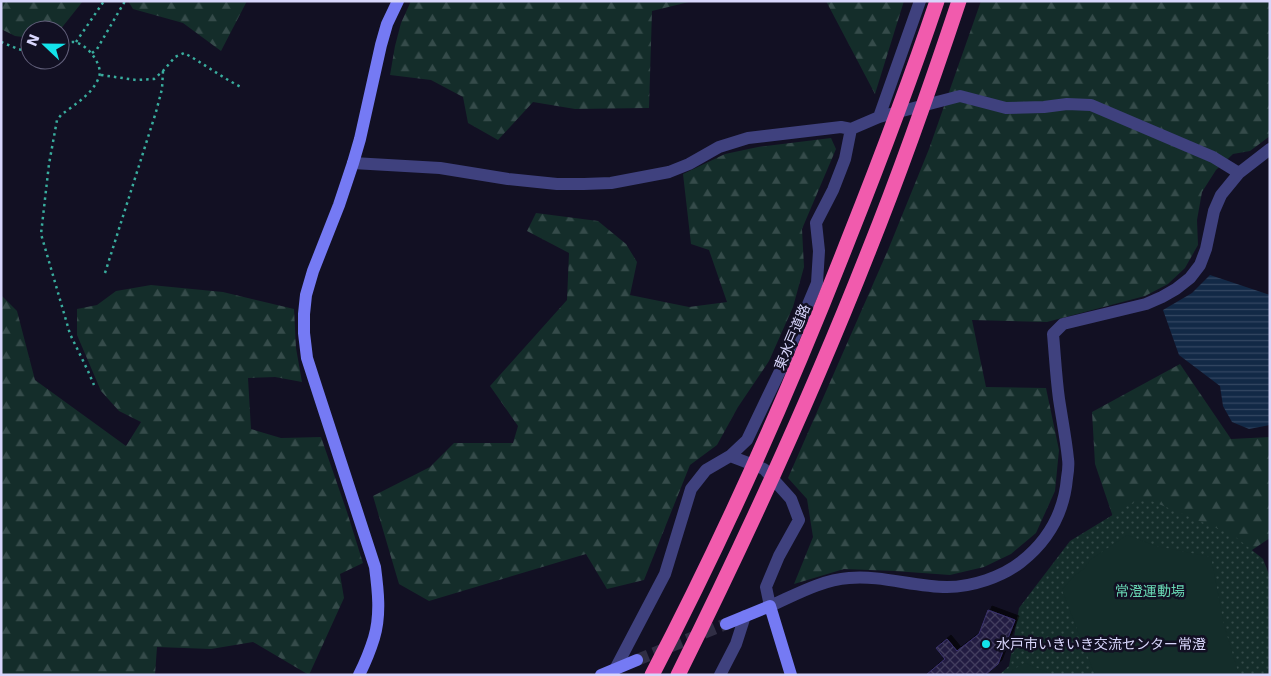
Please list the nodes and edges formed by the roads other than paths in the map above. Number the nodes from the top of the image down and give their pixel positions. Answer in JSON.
{"nodes":[{"id":1,"x":398,"y":1,"type":"edge"},
{"id":2,"x":920,"y":1,"type":"edge"},
{"id":3,"x":937,"y":1,"type":"edge"},
{"id":4,"x":959,"y":1,"type":"edge"},
{"id":5,"x":879,"y":117,"type":"junction"},
{"id":6,"x":851,"y":129,"type":"junction"},
{"id":7,"x":1270,"y":149,"type":"edge"},
{"id":8,"x":353,"y":164,"type":"junction"},
{"id":9,"x":1238,"y":173,"type":"junction"},
{"id":10,"x":730,"y":456,"type":"junction"},
{"id":11,"x":770,"y":606,"type":"junction"},
{"id":12,"x":745,"y":616,"type":"junction"},
{"id":13,"x":726,"y":624,"type":"tunnel mouth"},
{"id":14,"x":637,"y":660,"type":"tunnel mouth"},
{"id":15,"x":614,"y":672,"type":"edge"},
{"id":16,"x":359,"y":675,"type":"edge"},
{"id":17,"x":601,"y":675,"type":"edge"},
{"id":18,"x":652,"y":675,"type":"edge"},
{"id":19,"x":678,"y":675,"type":"edge"},
{"id":20,"x":720,"y":675,"type":"edge"},
{"id":21,"x":791,"y":675,"type":"edge"}],
"edges":[{"from":1,"to":8,"type":"street"},
{"from":2,"to":5,"type":"street"},
{"from":3,"to":18,"type":"highway","name":"東水戸道路"},
{"from":4,"to":19,"type":"highway"},
{"from":5,"to":6,"type":"street"},
{"from":5,"to":9,"type":"street"},
{"from":6,"to":8,"type":"street"},
{"from":6,"to":10,"type":"street"},
{"from":7,"to":9,"type":"street"},
{"from":8,"to":16,"type":"street"},
{"from":9,"to":11,"type":"street"},
{"from":10,"to":11,"type":"street"},
{"from":10,"to":15,"type":"street"},
{"from":11,"to":12,"type":"street"},
{"from":11,"to":21,"type":"street"},
{"from":12,"to":13,"type":"street"},
{"from":12,"to":20,"type":"street"},
{"from":14,"to":15,"type":"street"},
{"from":15,"to":17,"type":"street"}]}
